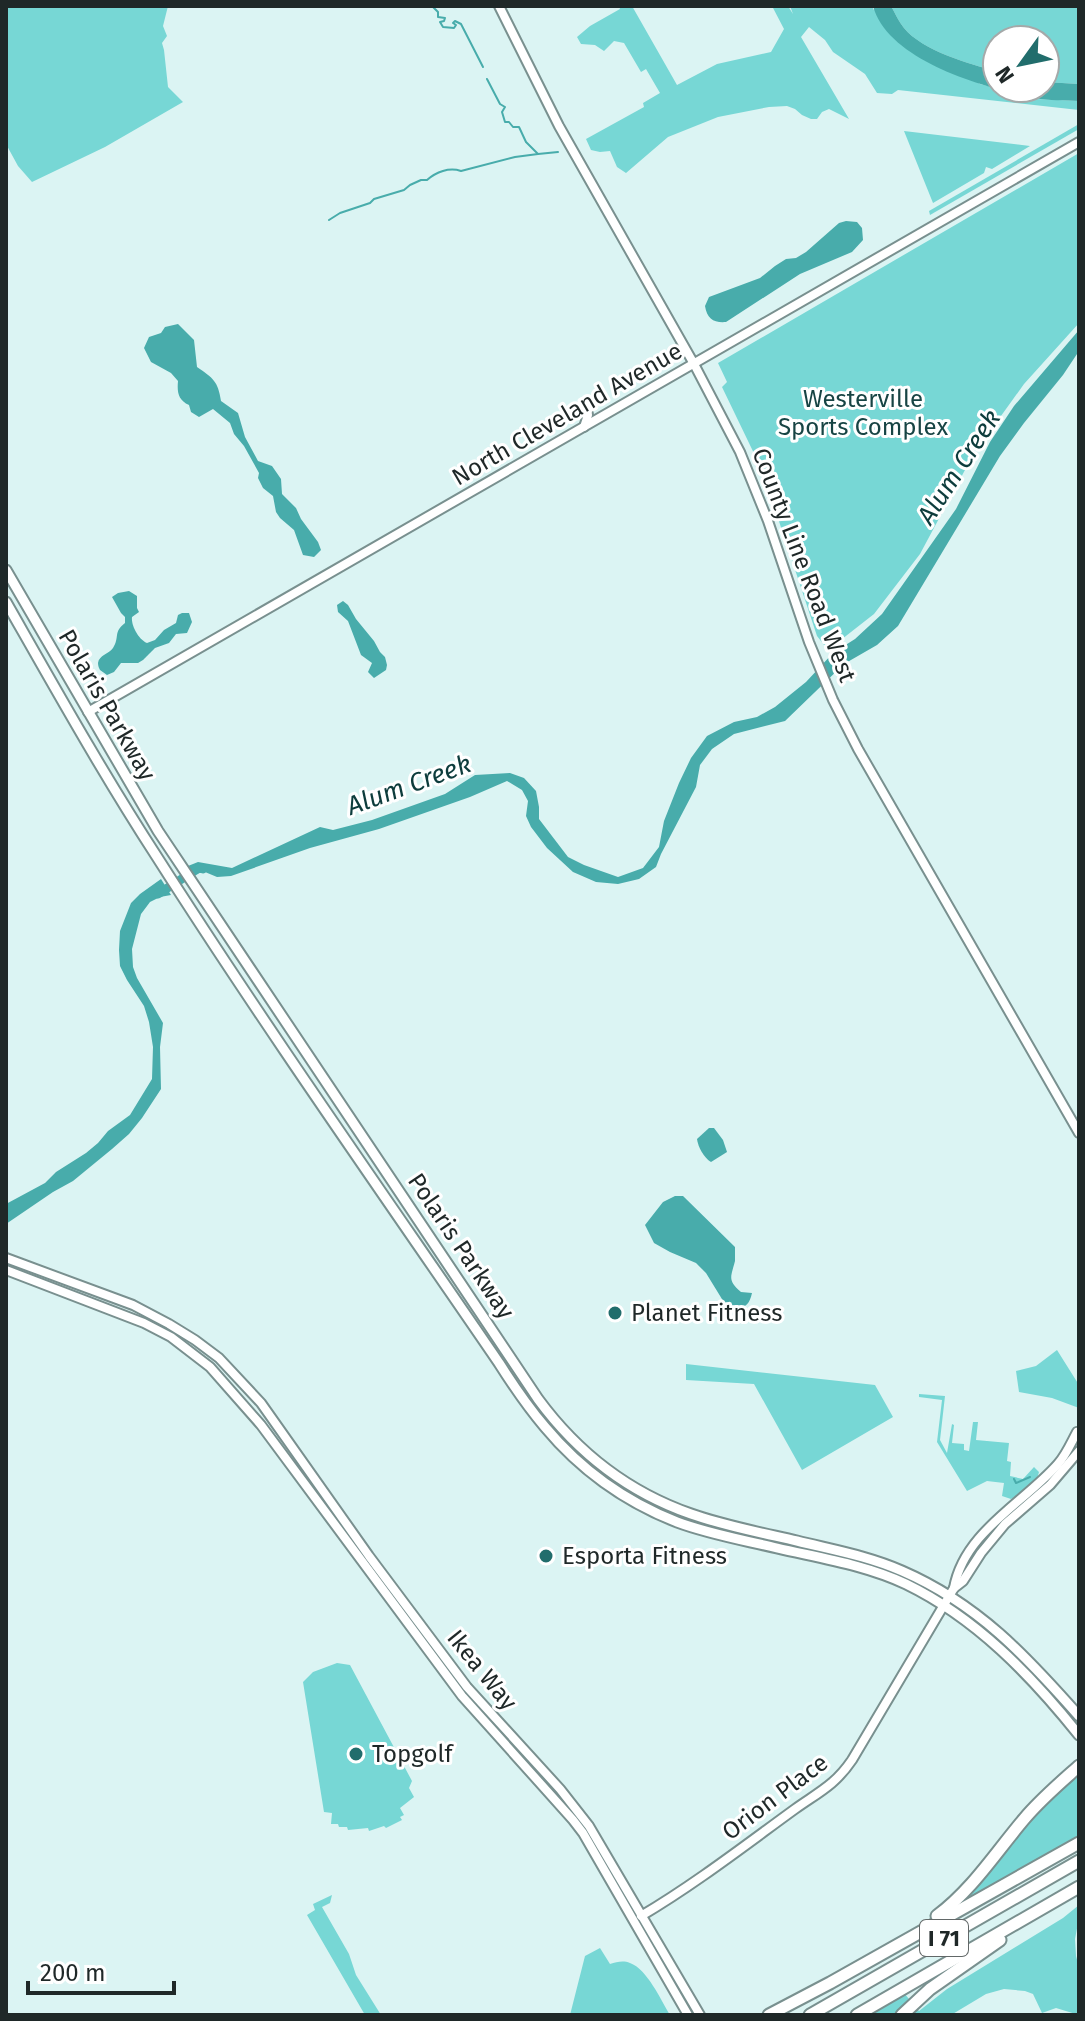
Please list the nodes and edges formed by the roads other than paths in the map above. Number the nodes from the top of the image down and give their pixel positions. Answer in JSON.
{"nodes":[{"id":1,"x":499,"y":6,"type":"edge"},
{"id":2,"x":1079,"y":142,"type":"edge"},
{"id":3,"x":694,"y":364,"type":"junction"},
{"id":4,"x":606,"y":414,"type":"junction"},
{"id":5,"x":584,"y":427,"type":"junction"},
{"id":6,"x":6,"y":571,"type":"edge"},
{"id":7,"x":6,"y":602,"type":"edge"},
{"id":8,"x":88,"y":712,"type":"junction"},
{"id":9,"x":74,"y":720,"type":"junction"},
{"id":10,"x":1079,"y":1133,"type":"edge"},
{"id":11,"x":6,"y":1258,"type":"edge"},
{"id":12,"x":6,"y":1270,"type":"edge"},
{"id":13,"x":1078,"y":1431,"type":"edge"},
{"id":14,"x":1069,"y":1448,"type":"junction"},
{"id":15,"x":1079,"y":1451,"type":"edge"},
{"id":16,"x":1057,"y":1478,"type":"junction"},
{"id":17,"x":948,"y":1596,"type":"junction"},
{"id":18,"x":1079,"y":1716,"type":"edge"},
{"id":19,"x":1079,"y":1735,"type":"edge"},
{"id":20,"x":1079,"y":1766,"type":"edge"},
{"id":21,"x":1079,"y":1843,"type":"edge"},
{"id":22,"x":1079,"y":1861,"type":"edge"},
{"id":23,"x":1079,"y":1887,"type":"edge"},
{"id":24,"x":1048,"y":1906,"type":"junction"},
{"id":25,"x":643,"y":1916,"type":"junction"},
{"id":26,"x":634,"y":1921,"type":"junction"},
{"id":27,"x":898,"y":1945,"type":"junction"},
{"id":28,"x":688,"y":2015,"type":"edge"},
{"id":29,"x":700,"y":2015,"type":"edge"},
{"id":30,"x":769,"y":2015,"type":"edge"},
{"id":31,"x":810,"y":2015,"type":"edge"},
{"id":32,"x":857,"y":2015,"type":"edge"},
{"id":33,"x":902,"y":2015,"type":"edge"}],
"edges":[{"from":1,"to":3,"type":"main road","name":"County Line Road West"},
{"from":2,"to":3,"type":"main road","name":"North Cleveland Avenue"},
{"from":3,"to":4,"type":"main road","name":"North Cleveland Avenue"},
{"from":3,"to":10,"type":"main road","name":"County Line Road West"},
{"from":4,"to":5,"type":"main road","name":"North Cleveland Avenue"},
{"from":4,"to":5,"type":"main road"},
{"from":5,"to":8,"type":"main road","name":"North Cleveland Avenue"},
{"from":6,"to":8,"type":"main road","name":"Polaris Parkway"},
{"from":7,"to":9,"type":"main road","name":"Polaris Parkway"},
{"from":8,"to":9,"type":"main road","name":"North Cleveland Avenue"},
{"from":8,"to":17,"type":"main road","name":"Polaris Parkway"},
{"from":9,"to":17,"type":"main road","name":"Polaris Parkway"},
{"from":11,"to":25,"type":"main road","name":"Ikea Way"},
{"from":12,"to":26,"type":"main road","name":"Ikea Way"},
{"from":13,"to":14,"type":"main road","name":"Orion Place"},
{"from":14,"to":16,"type":"main road"},
{"from":14,"to":17,"type":"main road","name":"Orion Place"},
{"from":15,"to":16,"type":"main road","name":"Orion Place"},
{"from":16,"to":17,"type":"main road","name":"Orion Place"},
{"from":17,"to":18,"type":"main road","name":"Polaris Parkway"},
{"from":17,"to":19,"type":"main road","name":"Polaris Parkway"},
{"from":17,"to":25,"type":"main road","name":"Orion Place"},
{"from":20,"to":27,"type":"highway"},
{"from":21,"to":27,"type":"highway"},
{"from":22,"to":31,"type":"highway","number":"I 71"},
{"from":23,"to":24,"type":"highway","number":"I 71"},
{"from":24,"to":32,"type":"highway","number":"I 71"},
{"from":24,"to":33,"type":"highway"},
{"from":25,"to":26,"type":"main road","name":"Orion Place"},
{"from":25,"to":29,"type":"main road","name":"Ikea Way"},
{"from":26,"to":28,"type":"main road","name":"Ikea Way"},
{"from":27,"to":30,"type":"highway"}]}
